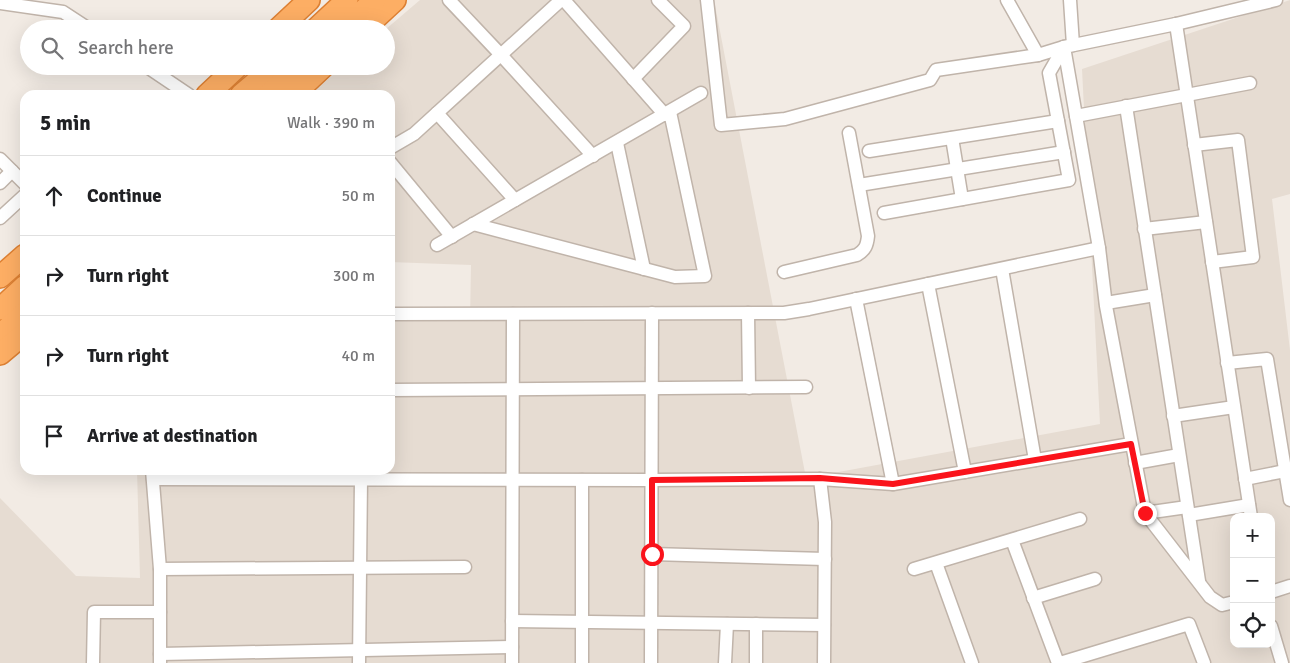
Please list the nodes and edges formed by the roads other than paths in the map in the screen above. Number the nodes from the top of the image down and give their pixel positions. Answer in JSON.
{"nodes":[{"id":1,"x":309,"y":0,"type":"edge"},
{"id":2,"x":348,"y":0,"type":"edge"},
{"id":3,"x":376,"y":0,"type":"edge"},
{"id":4,"x":395,"y":0,"type":"edge"},
{"id":5,"x":449,"y":0,"type":"edge"},
{"id":6,"x":563,"y":0,"type":"edge"},
{"id":7,"x":658,"y":0,"type":"edge"},
{"id":8,"x":707,"y":0,"type":"edge"},
{"id":9,"x":1007,"y":0,"type":"edge"},
{"id":10,"x":1070,"y":0,"type":"edge"},
{"id":11,"x":1276,"y":0,"type":"edge"},
{"id":12,"x":0,"y":3,"type":"edge"},
{"id":13,"x":75,"y":20,"type":"edge"},
{"id":14,"x":288,"y":20,"type":"edge"},
{"id":15,"x":326,"y":20,"type":"edge"},
{"id":16,"x":353,"y":20,"type":"edge"},
{"id":17,"x":374,"y":20,"type":"edge"},
{"id":18,"x":1176,"y":24,"type":"junction"},
{"id":19,"x":1068,"y":46,"type":"junction"},
{"id":20,"x":501,"y":54,"type":"junction"},
{"id":21,"x":1038,"y":54,"type":"junction"},
{"id":22,"x":159,"y":75,"type":"edge"},
{"id":23,"x":228,"y":75,"type":"edge"},
{"id":24,"x":264,"y":75,"type":"edge"},
{"id":25,"x":291,"y":75,"type":"edge"},
{"id":26,"x":314,"y":75,"type":"edge"},
{"id":27,"x":632,"y":79,"type":"junction"},
{"id":28,"x":1250,"y":83,"type":"dead end"},
{"id":29,"x":182,"y":90,"type":"edge"},
{"id":30,"x":212,"y":90,"type":"edge"},
{"id":31,"x":247,"y":90,"type":"edge"},
{"id":32,"x":274,"y":90,"type":"edge"},
{"id":33,"x":298,"y":90,"type":"edge"},
{"id":34,"x":701,"y":93,"type":"dead end"},
{"id":35,"x":1187,"y":95,"type":"junction"},
{"id":36,"x":1126,"y":106,"type":"junction"},
{"id":37,"x":437,"y":113,"type":"junction"},
{"id":38,"x":667,"y":114,"type":"junction"},
{"id":39,"x":1076,"y":116,"type":"junction"},
{"id":40,"x":1058,"y":121,"type":"junction"},
{"id":41,"x":849,"y":133,"type":"dead end"},
{"id":42,"x":952,"y":138,"type":"junction"},
{"id":43,"x":616,"y":143,"type":"junction"},
{"id":44,"x":395,"y":145,"type":"edge"},
{"id":45,"x":1194,"y":145,"type":"junction"},
{"id":46,"x":869,"y":151,"type":"dead end"},
{"id":47,"x":1064,"y":152,"type":"junction"},
{"id":48,"x":592,"y":156,"type":"junction"},
{"id":49,"x":0,"y":159,"type":"edge"},
{"id":50,"x":395,"y":168,"type":"edge"},
{"id":51,"x":957,"y":169,"type":"junction"},
{"id":52,"x":12,"y":171,"type":"junction"},
{"id":53,"x":20,"y":179,"type":"edge"},
{"id":54,"x":0,"y":183,"type":"edge"},
{"id":55,"x":859,"y":185,"type":"junction"},
{"id":56,"x":962,"y":199,"type":"junction"},
{"id":57,"x":20,"y":200,"type":"edge"},
{"id":58,"x":515,"y":200,"type":"junction"},
{"id":59,"x":884,"y":213,"type":"dead end"},
{"id":60,"x":0,"y":218,"type":"edge"},
{"id":61,"x":1206,"y":222,"type":"junction"},
{"id":62,"x":473,"y":224,"type":"junction"},
{"id":63,"x":1144,"y":228,"type":"junction"},
{"id":64,"x":452,"y":237,"type":"junction"},
{"id":65,"x":437,"y":245,"type":"dead end"},
{"id":66,"x":1099,"y":248,"type":"junction"},
{"id":67,"x":20,"y":259,"type":"edge"},
{"id":68,"x":1212,"y":262,"type":"junction"},
{"id":69,"x":644,"y":269,"type":"junction"},
{"id":70,"x":1002,"y":269,"type":"junction"},
{"id":71,"x":784,"y":272,"type":"dead end"},
{"id":72,"x":0,"y":277,"type":"edge"},
{"id":73,"x":928,"y":284,"type":"junction"},
{"id":74,"x":20,"y":290,"type":"edge"},
{"id":75,"x":1154,"y":295,"type":"junction"},
{"id":76,"x":856,"y":299,"type":"junction"},
{"id":77,"x":1106,"y":303,"type":"junction"},
{"id":78,"x":0,"y":308,"type":"edge"},
{"id":79,"x":652,"y":313,"type":"junction"},
{"id":80,"x":748,"y":313,"type":"junction"},
{"id":81,"x":395,"y":314,"type":"edge"},
{"id":82,"x":513,"y":314,"type":"junction"},
{"id":83,"x":20,"y":317,"type":"edge"},
{"id":84,"x":0,"y":335,"type":"edge"},
{"id":85,"x":20,"y":337,"type":"edge"},
{"id":86,"x":0,"y":354,"type":"edge"},
{"id":87,"x":1228,"y":363,"type":"junction"},
{"id":88,"x":652,"y":388,"type":"junction"},
{"id":89,"x":749,"y":388,"type":"junction"},
{"id":90,"x":806,"y":388,"type":"dead end"},
{"id":91,"x":512,"y":389,"type":"junction"},
{"id":92,"x":395,"y":390,"type":"edge"},
{"id":93,"x":1234,"y":407,"type":"junction"},
{"id":94,"x":1173,"y":416,"type":"junction"},
{"id":95,"x":1131,"y":444,"type":"junction"},
{"id":96,"x":1179,"y":455,"type":"junction"},
{"id":97,"x":1035,"y":460,"type":"junction"},
{"id":98,"x":1135,"y":463,"type":"junction"},
{"id":99,"x":1285,"y":471,"type":"junction"},
{"id":100,"x":965,"y":472,"type":"junction"},
{"id":101,"x":153,"y":475,"type":"edge"},
{"id":102,"x":322,"y":475,"type":"edge"},
{"id":103,"x":820,"y":478,"type":"junction"},
{"id":104,"x":361,"y":479,"type":"junction"},
{"id":105,"x":1245,"y":479,"type":"junction"},
{"id":106,"x":512,"y":480,"type":"junction"},
{"id":107,"x":582,"y":480,"type":"junction"},
{"id":108,"x":652,"y":480,"type":"junction"},
{"id":109,"x":893,"y":484,"type":"junction"},
{"id":110,"x":1290,"y":500,"type":"edge"},
{"id":111,"x":1188,"y":511,"type":"junction"},
{"id":112,"x":1250,"y":511,"type":"edge"},
{"id":113,"x":1145,"y":513,"type":"junction"},
{"id":114,"x":1080,"y":519,"type":"dead end"},
{"id":115,"x":1012,"y":540,"type":"junction"},
{"id":116,"x":652,"y":554,"type":"junction"},
{"id":117,"x":824,"y":559,"type":"junction"},
{"id":118,"x":936,"y":562,"type":"junction"},
{"id":119,"x":465,"y":567,"type":"dead end"},
{"id":120,"x":360,"y":568,"type":"junction"},
{"id":121,"x":160,"y":569,"type":"junction"},
{"id":122,"x":914,"y":569,"type":"dead end"},
{"id":123,"x":1095,"y":579,"type":"dead end"},
{"id":124,"x":1199,"y":583,"type":"junction"},
{"id":125,"x":1290,"y":586,"type":"edge"},
{"id":126,"x":1275,"y":591,"type":"edge"},
{"id":127,"x":1033,"y":598,"type":"junction"},
{"id":128,"x":1230,"y":603,"type":"edge"},
{"id":129,"x":160,"y":612,"type":"junction"},
{"id":130,"x":512,"y":621,"type":"junction"},
{"id":131,"x":582,"y":622,"type":"junction"},
{"id":132,"x":651,"y":623,"type":"junction"},
{"id":133,"x":727,"y":624,"type":"junction"},
{"id":134,"x":756,"y":624,"type":"junction"},
{"id":135,"x":824,"y":625,"type":"junction"},
{"id":136,"x":1275,"y":639,"type":"edge"},
{"id":137,"x":512,"y":647,"type":"junction"},
{"id":138,"x":359,"y":656,"type":"edge"},
{"id":139,"x":160,"y":658,"type":"edge"},
{"id":140,"x":93,"y":663,"type":"edge"},
{"id":141,"x":512,"y":663,"type":"edge"},
{"id":142,"x":582,"y":663,"type":"edge"},
{"id":143,"x":651,"y":663,"type":"edge"},
{"id":144,"x":725,"y":663,"type":"edge"},
{"id":145,"x":756,"y":663,"type":"edge"},
{"id":146,"x":824,"y":663,"type":"edge"},
{"id":147,"x":972,"y":663,"type":"edge"},
{"id":148,"x":1059,"y":663,"type":"edge"},
{"id":149,"x":1204,"y":663,"type":"edge"},
{"id":150,"x":1282,"y":663,"type":"edge"}],
"edges":[{"from":1,"to":14,"type":"highway"},
{"from":2,"to":15,"type":"highway"},
{"from":3,"to":16,"type":"highway"},
{"from":4,"to":17,"type":"highway"},
{"from":5,"to":20,"type":"street"},
{"from":6,"to":20,"type":"street"},
{"from":6,"to":27,"type":"street"},
{"from":7,"to":27,"type":"street"},
{"from":8,"to":21,"type":"street"},
{"from":9,"to":21,"type":"street"},
{"from":10,"to":19,"type":"street"},
{"from":11,"to":18,"type":"street"},
{"from":12,"to":13,"type":"street"},
{"from":18,"to":19,"type":"street"},
{"from":18,"to":35,"type":"street"},
{"from":19,"to":21,"type":"street"},
{"from":19,"to":39,"type":"street"},
{"from":19,"to":40,"type":"street"},
{"from":20,"to":37,"type":"street"},
{"from":20,"to":48,"type":"street"},
{"from":22,"to":29,"type":"street"},
{"from":23,"to":30,"type":"highway"},
{"from":24,"to":31,"type":"highway"},
{"from":25,"to":32,"type":"highway"},
{"from":26,"to":33,"type":"highway"},
{"from":27,"to":38,"type":"street"},
{"from":28,"to":35,"type":"street"},
{"from":34,"to":38,"type":"street"},
{"from":35,"to":36,"type":"street"},
{"from":35,"to":45,"type":"street"},
{"from":36,"to":39,"type":"street"},
{"from":36,"to":63,"type":"street"},
{"from":37,"to":44,"type":"street"},
{"from":37,"to":58,"type":"street"},
{"from":38,"to":43,"type":"street"},
{"from":38,"to":69,"type":"street"},
{"from":39,"to":66,"type":"street"},
{"from":40,"to":42,"type":"street"},
{"from":40,"to":47,"type":"street"},
{"from":41,"to":55,"type":"street"},
{"from":42,"to":46,"type":"street"},
{"from":42,"to":51,"type":"street"},
{"from":43,"to":48,"type":"street"},
{"from":43,"to":69,"type":"street"},
{"from":45,"to":61,"type":"street"},
{"from":45,"to":68,"type":"street"},
{"from":47,"to":51,"type":"street"},
{"from":47,"to":56,"type":"street"},
{"from":48,"to":58,"type":"street"},
{"from":49,"to":52,"type":"street"},
{"from":50,"to":64,"type":"street"},
{"from":51,"to":55,"type":"street"},
{"from":51,"to":56,"type":"street"},
{"from":52,"to":53,"type":"street"},
{"from":52,"to":54,"type":"street"},
{"from":55,"to":71,"type":"street"},
{"from":56,"to":59,"type":"street"},
{"from":57,"to":60,"type":"street"},
{"from":58,"to":62,"type":"street"},
{"from":61,"to":63,"type":"street"},
{"from":61,"to":68,"type":"street"},
{"from":62,"to":64,"type":"street"},
{"from":62,"to":69,"type":"street"},
{"from":63,"to":75,"type":"street"},
{"from":64,"to":65,"type":"street"},
{"from":66,"to":70,"type":"street"},
{"from":66,"to":77,"type":"street"},
{"from":67,"to":72,"type":"highway"},
{"from":68,"to":87,"type":"street"},
{"from":70,"to":73,"type":"street"},
{"from":70,"to":97,"type":"street"},
{"from":73,"to":76,"type":"street"},
{"from":73,"to":100,"type":"street"},
{"from":74,"to":78,"type":"highway"},
{"from":75,"to":77,"type":"street"},
{"from":75,"to":94,"type":"street"},
{"from":76,"to":80,"type":"street"},
{"from":76,"to":109,"type":"street"},
{"from":77,"to":95,"type":"street"},
{"from":79,"to":80,"type":"street"},
{"from":79,"to":82,"type":"street"},
{"from":79,"to":88,"type":"street"},
{"from":80,"to":89,"type":"street"},
{"from":81,"to":82,"type":"street"},
{"from":82,"to":91,"type":"street"},
{"from":83,"to":84,"type":"highway"},
{"from":85,"to":86,"type":"highway"},
{"from":87,"to":93,"type":"street"},
{"from":87,"to":99,"type":"street"},
{"from":88,"to":89,"type":"street"},
{"from":88,"to":91,"type":"street"},
{"from":88,"to":108,"type":"street"},
{"from":89,"to":90,"type":"street"},
{"from":91,"to":92,"type":"street"},
{"from":91,"to":106,"type":"street"},
{"from":93,"to":94,"type":"street"},
{"from":93,"to":105,"type":"street"},
{"from":94,"to":96,"type":"street"},
{"from":95,"to":97,"type":"street"},
{"from":95,"to":98,"type":"street"},
{"from":96,"to":98,"type":"street"},
{"from":96,"to":111,"type":"street"},
{"from":97,"to":100,"type":"street"},
{"from":98,"to":113,"type":"street"},
{"from":99,"to":105,"type":"street"},
{"from":99,"to":110,"type":"street"},
{"from":100,"to":109,"type":"street"},
{"from":101,"to":121,"type":"street"},
{"from":102,"to":104,"type":"street"},
{"from":103,"to":108,"type":"street"},
{"from":103,"to":109,"type":"street"},
{"from":103,"to":117,"type":"street"},
{"from":104,"to":106,"type":"street"},
{"from":104,"to":120,"type":"street"},
{"from":105,"to":112,"type":"street"},
{"from":106,"to":107,"type":"street"},
{"from":106,"to":130,"type":"street"},
{"from":107,"to":108,"type":"street"},
{"from":107,"to":131,"type":"street"},
{"from":108,"to":116,"type":"street"},
{"from":111,"to":112,"type":"street"},
{"from":111,"to":113,"type":"street"},
{"from":111,"to":124,"type":"street"},
{"from":113,"to":124,"type":"street"},
{"from":114,"to":115,"type":"street"},
{"from":115,"to":118,"type":"street"},
{"from":115,"to":127,"type":"street"},
{"from":116,"to":117,"type":"street"},
{"from":116,"to":132,"type":"street"},
{"from":117,"to":135,"type":"street"},
{"from":118,"to":122,"type":"street"},
{"from":118,"to":147,"type":"street"},
{"from":119,"to":120,"type":"street"},
{"from":120,"to":121,"type":"street"},
{"from":120,"to":138,"type":"street"},
{"from":121,"to":129,"type":"street"},
{"from":123,"to":127,"type":"street"},
{"from":124,"to":128,"type":"street"},
{"from":125,"to":126,"type":"street"},
{"from":127,"to":148,"type":"street"},
{"from":129,"to":139,"type":"street"},
{"from":129,"to":140,"type":"street"},
{"from":130,"to":131,"type":"street"},
{"from":130,"to":137,"type":"street"},
{"from":131,"to":132,"type":"street"},
{"from":131,"to":142,"type":"street"},
{"from":132,"to":133,"type":"street"},
{"from":132,"to":143,"type":"street"},
{"from":133,"to":134,"type":"street"},
{"from":133,"to":144,"type":"street"},
{"from":134,"to":135,"type":"street"},
{"from":134,"to":145,"type":"street"},
{"from":135,"to":146,"type":"street"},
{"from":136,"to":150,"type":"street"},
{"from":137,"to":138,"type":"street"},
{"from":137,"to":141,"type":"street"},
{"from":138,"to":139,"type":"street"},
{"from":148,"to":149,"type":"street"}]}
